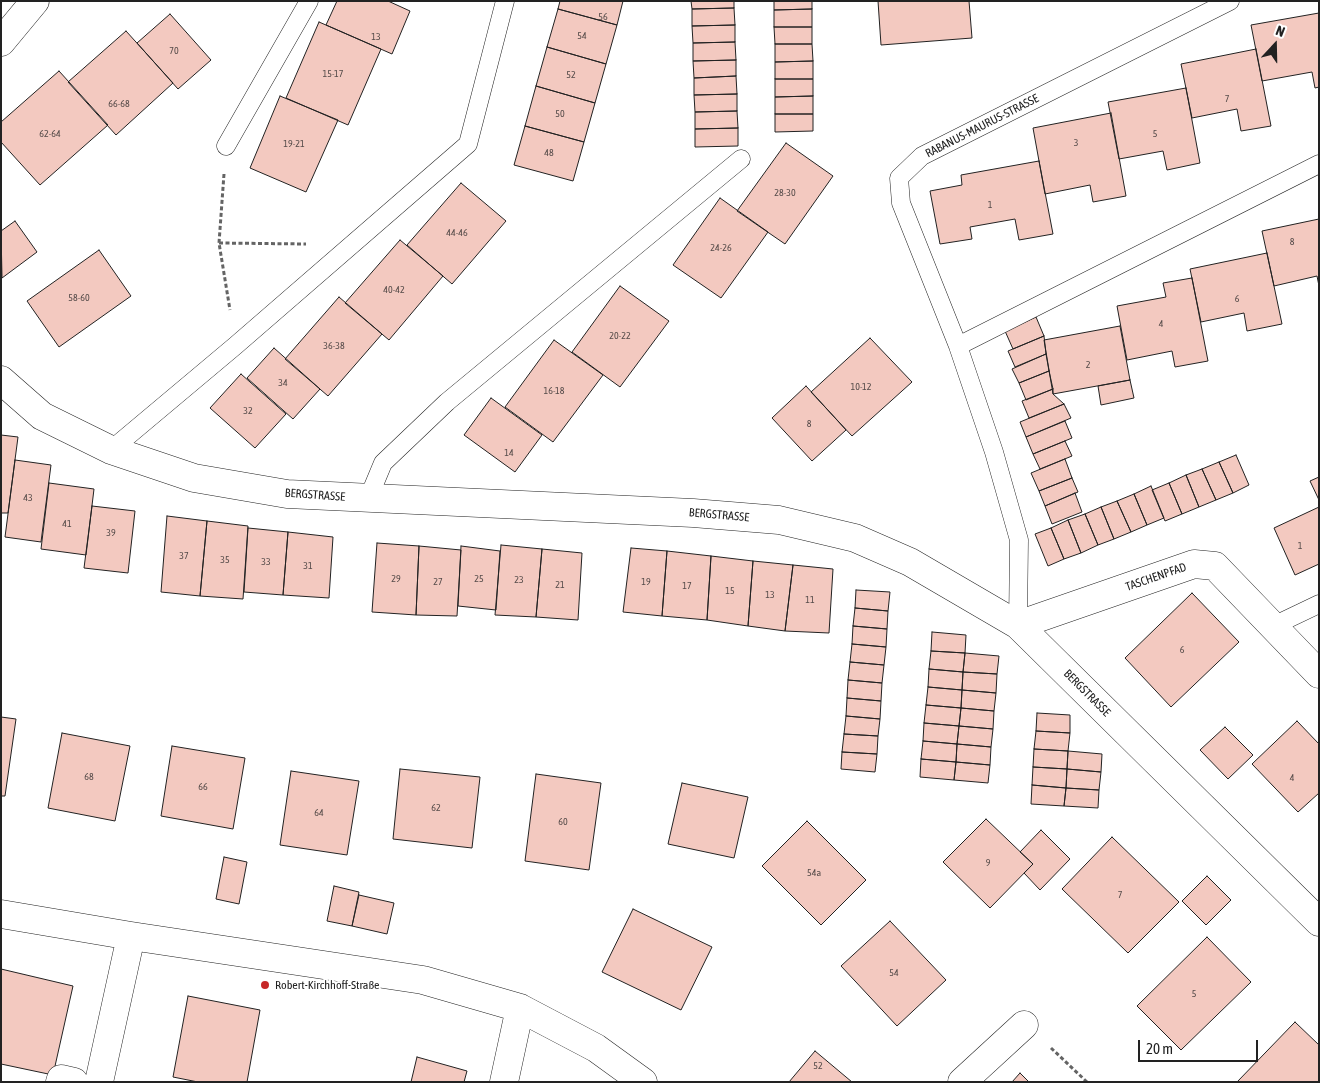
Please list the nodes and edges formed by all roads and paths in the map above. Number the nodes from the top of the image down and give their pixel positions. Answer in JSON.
{"nodes":[{"id":1,"x":35,"y":1,"type":"edge"},
{"id":2,"x":309,"y":1,"type":"edge"},
{"id":3,"x":505,"y":1,"type":"edge"},
{"id":4,"x":1230,"y":1,"type":"edge"},
{"id":5,"x":1,"y":42,"type":"edge"},
{"id":6,"x":226,"y":146,"type":"joint"},
{"id":7,"x":741,"y":159,"type":"dead end"},
{"id":8,"x":1319,"y":164,"type":"edge"},
{"id":9,"x":219,"y":243,"type":"junction"},
{"id":10,"x":352,"y":244,"type":"junction"},
{"id":11,"x":236,"y":346,"type":"junction"},
{"id":12,"x":958,"y":346,"type":"junction"},
{"id":13,"x":1,"y":380,"type":"edge"},
{"id":14,"x":111,"y":450,"type":"junction"},
{"id":15,"x":368,"y":499,"type":"junction"},
{"id":16,"x":1319,"y":604,"type":"edge"},
{"id":17,"x":1018,"y":624,"type":"junction"},
{"id":18,"x":1273,"y":626,"type":"junction"},
{"id":19,"x":1319,"y":674,"type":"edge"},
{"id":20,"x":1,"y":914,"type":"edge"},
{"id":21,"x":1319,"y":922,"type":"edge"},
{"id":22,"x":131,"y":936,"type":"junction"},
{"id":23,"x":520,"y":1008,"type":"junction"},
{"id":24,"x":1024,"y":1025,"type":"joint"},
{"id":25,"x":60,"y":1082,"type":"edge"},
{"id":26,"x":74,"y":1082,"type":"edge"},
{"id":27,"x":100,"y":1082,"type":"edge"},
{"id":28,"x":504,"y":1082,"type":"edge"},
{"id":29,"x":643,"y":1082,"type":"edge"},
{"id":30,"x":962,"y":1082,"type":"edge"},
{"id":31,"x":1087,"y":1082,"type":"edge"}],
"edges":[{"from":1,"to":5,"type":"street"},
{"from":2,"to":6,"type":"lane"},
{"from":3,"to":10,"type":"lane"},
{"from":4,"to":12,"type":"lane","name":"RABANUS-MAURUS-STRASSE"},
{"from":6,"to":9,"type":"path"},
{"from":7,"to":15,"type":"lane"},
{"from":8,"to":12,"type":"lane"},
{"from":9,"to":10,"type":"path"},
{"from":9,"to":11,"type":"path"},
{"from":10,"to":11,"type":"lane"},
{"from":11,"to":14,"type":"lane"},
{"from":12,"to":17,"type":"lane","name":"RABANUS-MAURUS-STRASSE"},
{"from":13,"to":14,"type":"street","name":"BERGSTRASSE"},
{"from":14,"to":15,"type":"street","name":"BERGSTRASSE"},
{"from":15,"to":17,"type":"street","name":"BERGSTRASSE"},
{"from":16,"to":18,"type":"lane"},
{"from":17,"to":18,"type":"street","name":"TASCHENPFAD"},
{"from":17,"to":21,"type":"street","name":"BERGSTRASSE"},
{"from":18,"to":19,"type":"street","name":"TASCHENPFAD"},
{"from":20,"to":22,"type":"street"},
{"from":22,"to":23,"type":"street"},
{"from":22,"to":27,"type":"street"},
{"from":23,"to":28,"type":"street"},
{"from":23,"to":29,"type":"street"},
{"from":24,"to":30,"type":"street"},
{"from":24,"to":31,"type":"path"},
{"from":25,"to":26,"type":"street"}]}
